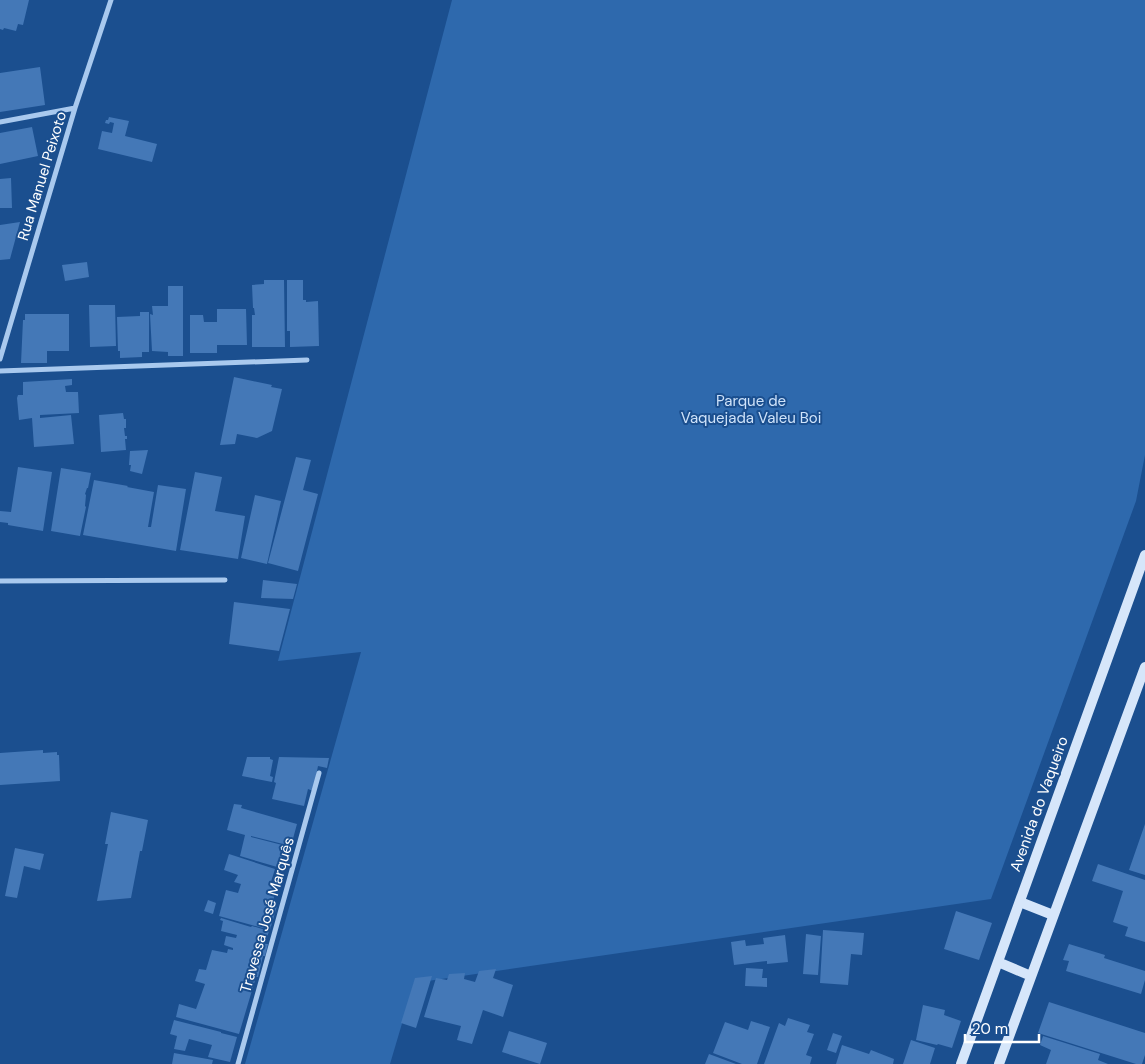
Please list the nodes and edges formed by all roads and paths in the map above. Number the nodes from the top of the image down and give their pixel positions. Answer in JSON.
{"nodes":[{"id":1,"x":111,"y":0,"type":"edge"},
{"id":2,"x":75,"y":108,"type":"junction"},
{"id":3,"x":0,"y":122,"type":"edge"},
{"id":4,"x":0,"y":359,"type":"edge"},
{"id":5,"x":307,"y":360,"type":"dead end"},
{"id":6,"x":0,"y":372,"type":"edge"},
{"id":7,"x":1145,"y":555,"type":"edge"},
{"id":8,"x":225,"y":580,"type":"dead end"},
{"id":9,"x":0,"y":581,"type":"edge"},
{"id":10,"x":1145,"y":667,"type":"edge"},
{"id":11,"x":319,"y":773,"type":"dead end"},
{"id":12,"x":1020,"y":902,"type":"junction"},
{"id":13,"x":1053,"y":914,"type":"junction"},
{"id":14,"x":998,"y":962,"type":"junction"},
{"id":15,"x":1031,"y":976,"type":"junction"},
{"id":16,"x":238,"y":1064,"type":"edge"},
{"id":17,"x":961,"y":1064,"type":"edge"},
{"id":18,"x":999,"y":1064,"type":"edge"}],
"edges":[{"from":1,"to":2,"type":"street","name":"Rua Manuel Peixoto"},
{"from":2,"to":3,"type":"street"},
{"from":2,"to":4,"type":"street","name":"Rua Manuel Peixoto"},
{"from":5,"to":6,"type":"street"},
{"from":7,"to":12,"type":"street","name":"Avenida do Vaqueiro"},
{"from":8,"to":9,"type":"street"},
{"from":10,"to":13,"type":"street"},
{"from":11,"to":16,"type":"street","name":"Travessa José Marquês"},
{"from":12,"to":13,"type":"street"},
{"from":12,"to":14,"type":"street","name":"Avenida do Vaqueiro"},
{"from":13,"to":15,"type":"street"},
{"from":14,"to":15,"type":"street"},
{"from":14,"to":17,"type":"street","name":"Avenida do Vaqueiro"},
{"from":15,"to":18,"type":"street"}]}
